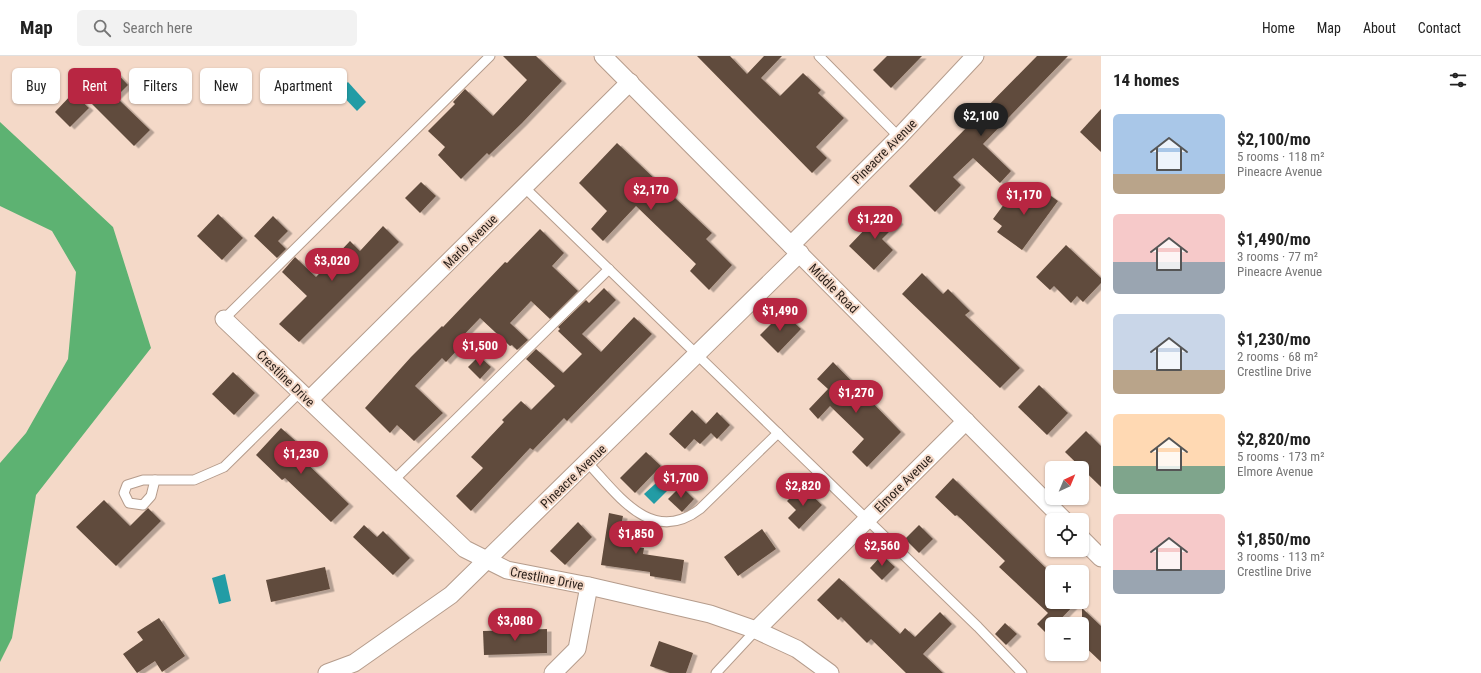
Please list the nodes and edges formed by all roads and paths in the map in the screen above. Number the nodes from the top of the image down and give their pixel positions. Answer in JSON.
{"nodes":[{"id":1,"x":490,"y":56,"type":"edge"},
{"id":2,"x":603,"y":56,"type":"edge"},
{"id":3,"x":819,"y":56,"type":"edge"},
{"id":4,"x":975,"y":56,"type":"edge"},
{"id":5,"x":630,"y":82,"type":"junction"},
{"id":6,"x":899,"y":137,"type":"junction"},
{"id":7,"x":524,"y":187,"type":"junction"},
{"id":8,"x":795,"y":249,"type":"junction"},
{"id":9,"x":609,"y":269,"type":"junction"},
{"id":10,"x":224,"y":319,"type":"joint"},
{"id":11,"x":697,"y":354,"type":"junction"},
{"id":12,"x":305,"y":396,"type":"junction"},
{"id":13,"x":966,"y":421,"type":"junction"},
{"id":14,"x":778,"y":433,"type":"junction"},
{"id":15,"x":587,"y":462,"type":"junction"},
{"id":16,"x":155,"y":480,"type":"dead end"},
{"id":17,"x":393,"y":481,"type":"junction"},
{"id":18,"x":1057,"y":513,"type":"edge"},
{"id":19,"x":867,"y":519,"type":"junction"},
{"id":20,"x":1089,"y":546,"type":"edge"},
{"id":21,"x":1101,"y":558,"type":"edge"},
{"id":22,"x":487,"y":560,"type":"junction"},
{"id":23,"x":588,"y":586,"type":"junction"},
{"id":24,"x":756,"y":630,"type":"junction"},
{"id":25,"x":327,"y":673,"type":"edge"},
{"id":26,"x":553,"y":673,"type":"edge"},
{"id":27,"x":716,"y":673,"type":"edge"},
{"id":28,"x":830,"y":673,"type":"edge"},
{"id":29,"x":1022,"y":673,"type":"edge"}],
"edges":[{"from":1,"to":10,"type":"lane"},
{"from":2,"to":5,"type":"street","name":"Middle Road"},
{"from":3,"to":6,"type":"lane"},
{"from":4,"to":6,"type":"street","name":"Pineacre Avenue"},
{"from":5,"to":7,"type":"street","name":"Marlo Avenue"},
{"from":5,"to":8,"type":"street","name":"Middle Road"},
{"from":6,"to":8,"type":"street","name":"Pineacre Avenue"},
{"from":7,"to":9,"type":"lane"},
{"from":7,"to":12,"type":"street","name":"Marlo Avenue"},
{"from":8,"to":11,"type":"street","name":"Pineacre Avenue"},
{"from":8,"to":13,"type":"street","name":"Middle Road"},
{"from":9,"to":11,"type":"lane"},
{"from":9,"to":17,"type":"lane"},
{"from":10,"to":12,"type":"street","name":"Crestline Drive"},
{"from":11,"to":14,"type":"lane"},
{"from":11,"to":15,"type":"street","name":"Pineacre Avenue"},
{"from":12,"to":16,"type":"lane"},
{"from":12,"to":17,"type":"street","name":"Crestline Drive"},
{"from":13,"to":18,"type":"street","name":"Middle Road"},
{"from":13,"to":19,"type":"street","name":"Elmore Avenue"},
{"from":14,"to":15,"type":"lane"},
{"from":14,"to":19,"type":"lane"},
{"from":15,"to":22,"type":"street","name":"Pineacre Avenue"},
{"from":17,"to":22,"type":"street","name":"Crestline Drive"},
{"from":19,"to":24,"type":"street","name":"Elmore Avenue"},
{"from":19,"to":29,"type":"lane"},
{"from":20,"to":21,"type":"street"},
{"from":22,"to":23,"type":"street","name":"Crestline Drive"},
{"from":22,"to":25,"type":"street","name":"Pineacre Avenue"},
{"from":23,"to":24,"type":"street","name":"Crestline Drive"},
{"from":23,"to":26,"type":"street"},
{"from":24,"to":27,"type":"lane"},
{"from":24,"to":28,"type":"street","name":"Crestline Drive"}]}
